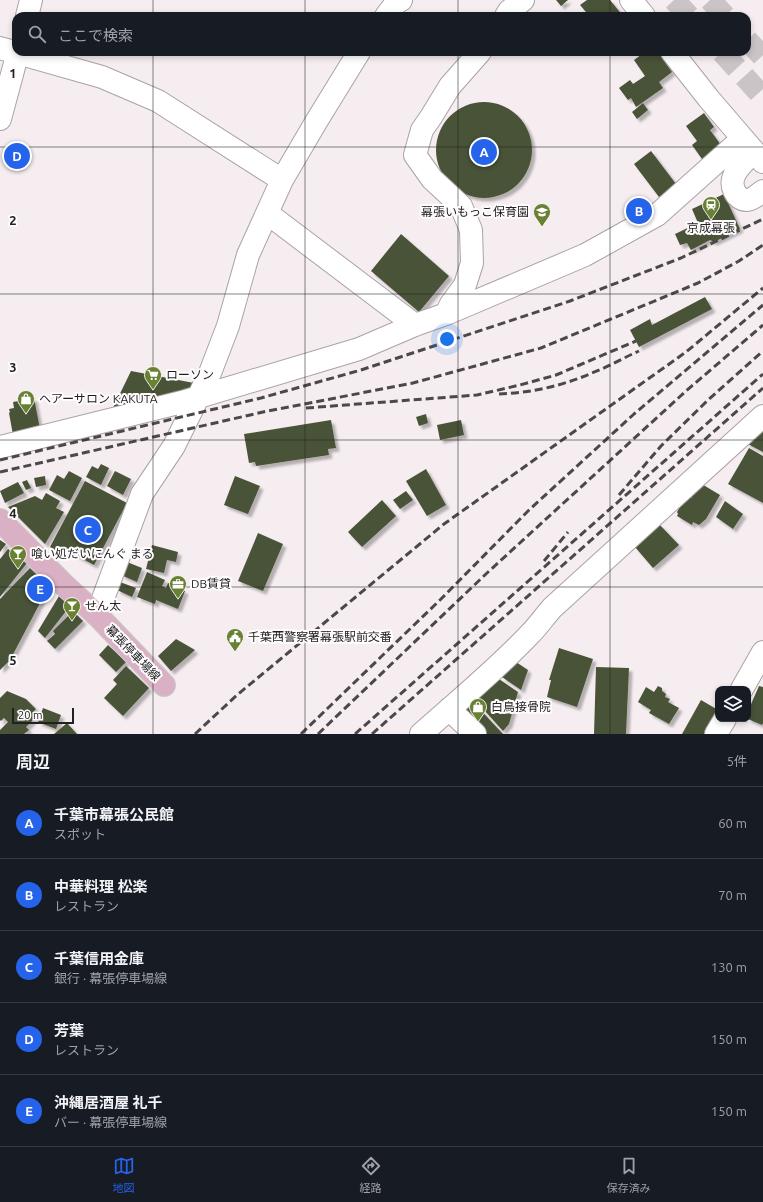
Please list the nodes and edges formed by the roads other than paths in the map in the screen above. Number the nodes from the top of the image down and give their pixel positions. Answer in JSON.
{"nodes":[{"id":1,"x":31,"y":0,"type":"edge"},
{"id":2,"x":401,"y":0,"type":"edge"},
{"id":3,"x":631,"y":0,"type":"edge"},
{"id":4,"x":28,"y":12,"type":"edge"},
{"id":5,"x":389,"y":12,"type":"edge"},
{"id":6,"x":641,"y":12,"type":"edge"},
{"id":7,"x":12,"y":51,"type":"edge"},
{"id":8,"x":29,"y":56,"type":"edge"},
{"id":9,"x":357,"y":56,"type":"edge"},
{"id":10,"x":476,"y":56,"type":"edge"},
{"id":11,"x":675,"y":56,"type":"edge"},
{"id":12,"x":0,"y":119,"type":"edge"},
{"id":13,"x":753,"y":151,"type":"edge"},
{"id":14,"x":282,"y":180,"type":"junction"},
{"id":15,"x":763,"y":191,"type":"edge"},
{"id":16,"x":268,"y":213,"type":"junction"},
{"id":17,"x":446,"y":314,"type":"junction"},
{"id":18,"x":415,"y":326,"type":"junction"},
{"id":19,"x":199,"y":396,"type":"junction"},
{"id":20,"x":763,"y":416,"type":"edge"},
{"id":21,"x":0,"y":447,"type":"edge"},
{"id":22,"x":0,"y":520,"type":"edge"},
{"id":23,"x":97,"y":615,"type":"junction"},
{"id":24,"x":763,"y":652,"type":"edge"},
{"id":25,"x":164,"y":685,"type":"dead end"},
{"id":26,"x":744,"y":686,"type":"edge"},
{"id":27,"x":449,"y":709,"type":"junction"},
{"id":28,"x":723,"y":722,"type":"edge"},
{"id":29,"x":421,"y":734,"type":"edge"},
{"id":30,"x":475,"y":734,"type":"edge"},
{"id":31,"x":716,"y":734,"type":"edge"}],
"edges":[{"from":1,"to":4,"type":"street"},
{"from":2,"to":5,"type":"street"},
{"from":3,"to":6,"type":"street"},
{"from":7,"to":12,"type":"street"},
{"from":8,"to":14,"type":"street"},
{"from":9,"to":14,"type":"street"},
{"from":10,"to":17,"type":"street"},
{"from":11,"to":13,"type":"street"},
{"from":13,"to":15,"type":"street"},
{"from":13,"to":17,"type":"street"},
{"from":14,"to":16,"type":"street"},
{"from":16,"to":18,"type":"street"},
{"from":16,"to":19,"type":"street"},
{"from":17,"to":18,"type":"street"},
{"from":18,"to":19,"type":"street"},
{"from":19,"to":21,"type":"street"},
{"from":19,"to":23,"type":"street"},
{"from":20,"to":27,"type":"street"},
{"from":22,"to":23,"type":"main road","name":"幕張停車場線"},
{"from":23,"to":25,"type":"main road","name":"幕張停車場線"},
{"from":24,"to":26,"type":"street"},
{"from":27,"to":29,"type":"street"},
{"from":27,"to":30,"type":"street"},
{"from":28,"to":31,"type":"street"}]}
